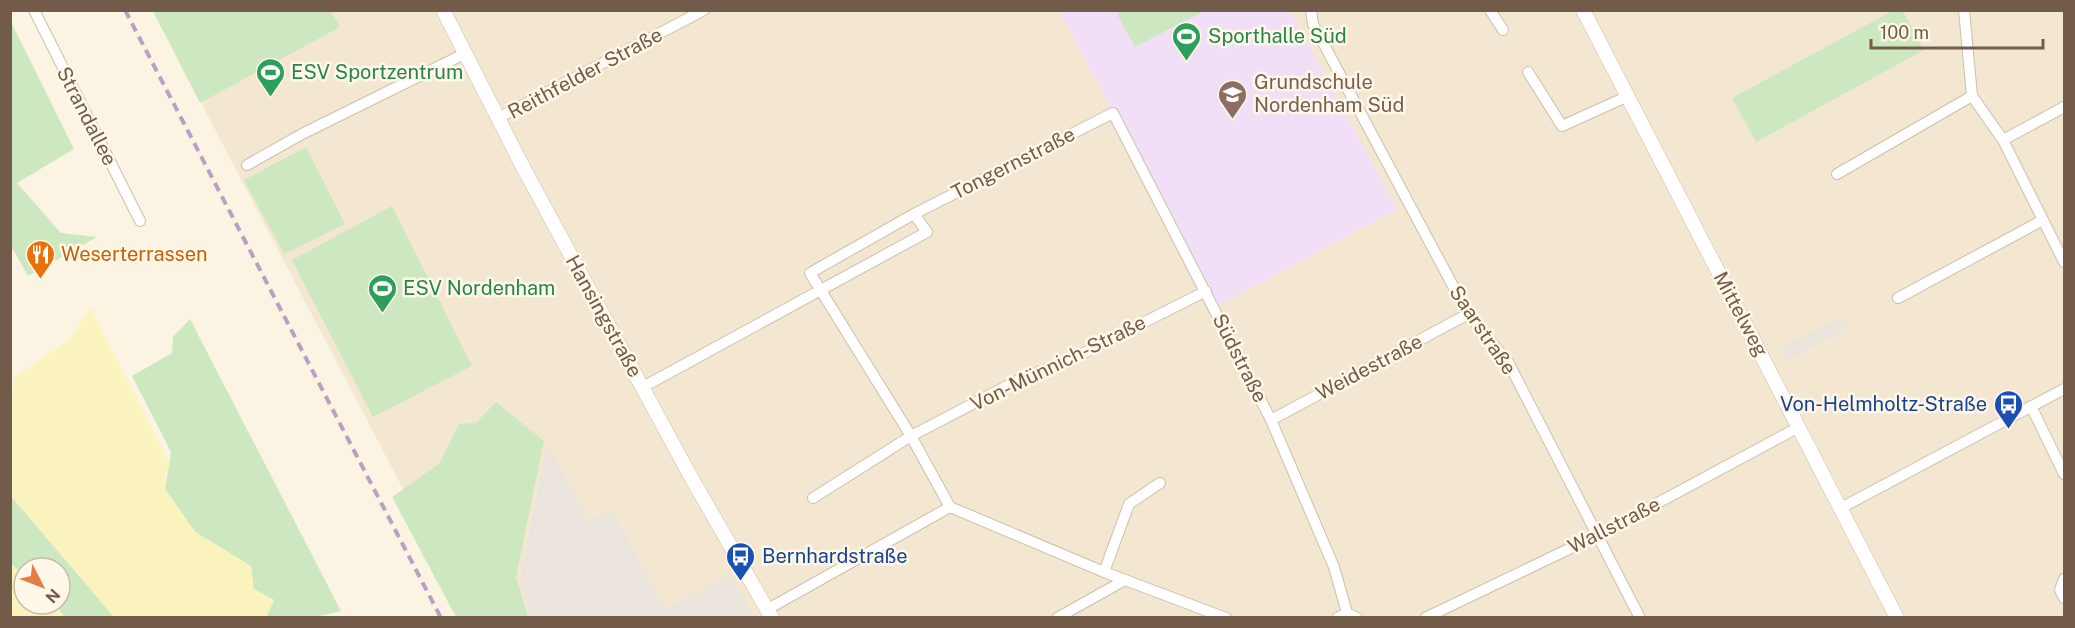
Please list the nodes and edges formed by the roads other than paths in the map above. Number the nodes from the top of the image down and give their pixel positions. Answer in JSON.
{"nodes":[{"id":1,"x":34,"y":10,"type":"edge"},
{"id":2,"x":443,"y":10,"type":"edge"},
{"id":3,"x":704,"y":10,"type":"edge"},
{"id":4,"x":1311,"y":10,"type":"edge"},
{"id":5,"x":1490,"y":10,"type":"edge"},
{"id":6,"x":1583,"y":10,"type":"edge"},
{"id":7,"x":1964,"y":10,"type":"edge"},
{"id":8,"x":1503,"y":30,"type":"dead end"},
{"id":9,"x":464,"y":54,"type":"junction"},
{"id":10,"x":1528,"y":72,"type":"dead end"},
{"id":11,"x":1972,"y":96,"type":"junction"},
{"id":12,"x":1626,"y":97,"type":"junction"},
{"id":13,"x":2064,"y":107,"type":"edge"},
{"id":14,"x":1113,"y":113,"type":"joint"},
{"id":15,"x":498,"y":118,"type":"junction"},
{"id":16,"x":2003,"y":140,"type":"junction"},
{"id":17,"x":247,"y":165,"type":"dead end"},
{"id":18,"x":1837,"y":174,"type":"dead end"},
{"id":19,"x":914,"y":214,"type":"junction"},
{"id":20,"x":2043,"y":220,"type":"junction"},
{"id":21,"x":140,"y":221,"type":"dead end"},
{"id":22,"x":2064,"y":262,"type":"edge"},
{"id":23,"x":822,"y":290,"type":"junction"},
{"id":24,"x":1206,"y":291,"type":"junction"},
{"id":25,"x":1898,"y":298,"type":"dead end"},
{"id":26,"x":1468,"y":314,"type":"junction"},
{"id":27,"x":643,"y":387,"type":"junction"},
{"id":28,"x":2064,"y":388,"type":"edge"},
{"id":29,"x":2031,"y":406,"type":"junction"},
{"id":30,"x":1271,"y":420,"type":"junction"},
{"id":31,"x":1799,"y":427,"type":"junction"},
{"id":32,"x":911,"y":436,"type":"junction"},
{"id":33,"x":2064,"y":474,"type":"edge"},
{"id":34,"x":1160,"y":483,"type":"dead end"},
{"id":35,"x":813,"y":498,"type":"dead end"},
{"id":36,"x":950,"y":507,"type":"junction"},
{"id":37,"x":1841,"y":508,"type":"junction"},
{"id":38,"x":1598,"y":535,"type":"junction"},
{"id":39,"x":1104,"y":572,"type":"junction"},
{"id":40,"x":2064,"y":579,"type":"edge"},
{"id":41,"x":1125,"y":580,"type":"junction"},
{"id":42,"x":2064,"y":598,"type":"edge"},
{"id":43,"x":770,"y":613,"type":"edge"},
{"id":44,"x":1347,"y":616,"type":"edge"},
{"id":45,"x":1057,"y":618,"type":"edge"},
{"id":46,"x":1226,"y":618,"type":"edge"},
{"id":47,"x":1425,"y":618,"type":"edge"},
{"id":48,"x":1640,"y":618,"type":"edge"},
{"id":49,"x":1897,"y":618,"type":"edge"}],
"edges":[{"from":1,"to":21,"type":"street","name":"Strandallee"},
{"from":2,"to":9,"type":"street","name":"Hansingstraße"},
{"from":3,"to":15,"type":"street","name":"Reithfelder Straße"},
{"from":4,"to":26,"type":"street","name":"Saarstraße"},
{"from":5,"to":8,"type":"street"},
{"from":6,"to":12,"type":"street","name":"Mittelweg"},
{"from":7,"to":11,"type":"street"},
{"from":9,"to":15,"type":"street","name":"Hansingstraße"},
{"from":9,"to":17,"type":"street"},
{"from":10,"to":12,"type":"street"},
{"from":11,"to":16,"type":"street"},
{"from":11,"to":18,"type":"street"},
{"from":12,"to":31,"type":"street","name":"Mittelweg"},
{"from":13,"to":16,"type":"street"},
{"from":14,"to":19,"type":"street","name":"Tongernstraße"},
{"from":14,"to":24,"type":"street","name":"Südstraße"},
{"from":15,"to":27,"type":"street","name":"Hansingstraße"},
{"from":16,"to":20,"type":"street"},
{"from":19,"to":23,"type":"street","name":"Tongernstraße"},
{"from":19,"to":23,"type":"street"},
{"from":20,"to":22,"type":"street"},
{"from":20,"to":25,"type":"street"},
{"from":23,"to":27,"type":"street"},
{"from":23,"to":32,"type":"street"},
{"from":24,"to":30,"type":"street","name":"Südstraße"},
{"from":24,"to":32,"type":"street","name":"Von-Münnich-Straße"},
{"from":26,"to":30,"type":"street","name":"Weidestraße"},
{"from":26,"to":38,"type":"street","name":"Saarstraße"},
{"from":27,"to":43,"type":"street","name":"Hansingstraße"},
{"from":28,"to":29,"type":"street"},
{"from":29,"to":33,"type":"street"},
{"from":29,"to":37,"type":"street"},
{"from":30,"to":44,"type":"street","name":"Südstraße"},
{"from":31,"to":37,"type":"street","name":"Mittelweg"},
{"from":31,"to":38,"type":"street","name":"Wallstraße"},
{"from":32,"to":35,"type":"street","name":"Von-Münnich-Straße"},
{"from":32,"to":36,"type":"street"},
{"from":34,"to":39,"type":"street"},
{"from":36,"to":39,"type":"street"},
{"from":36,"to":43,"type":"street"},
{"from":37,"to":49,"type":"street","name":"Mittelweg"},
{"from":38,"to":47,"type":"street","name":"Wallstraße"},
{"from":38,"to":48,"type":"street","name":"Saarstraße"},
{"from":39,"to":41,"type":"street"},
{"from":40,"to":42,"type":"street"},
{"from":41,"to":45,"type":"street"},
{"from":41,"to":46,"type":"street"}]}
